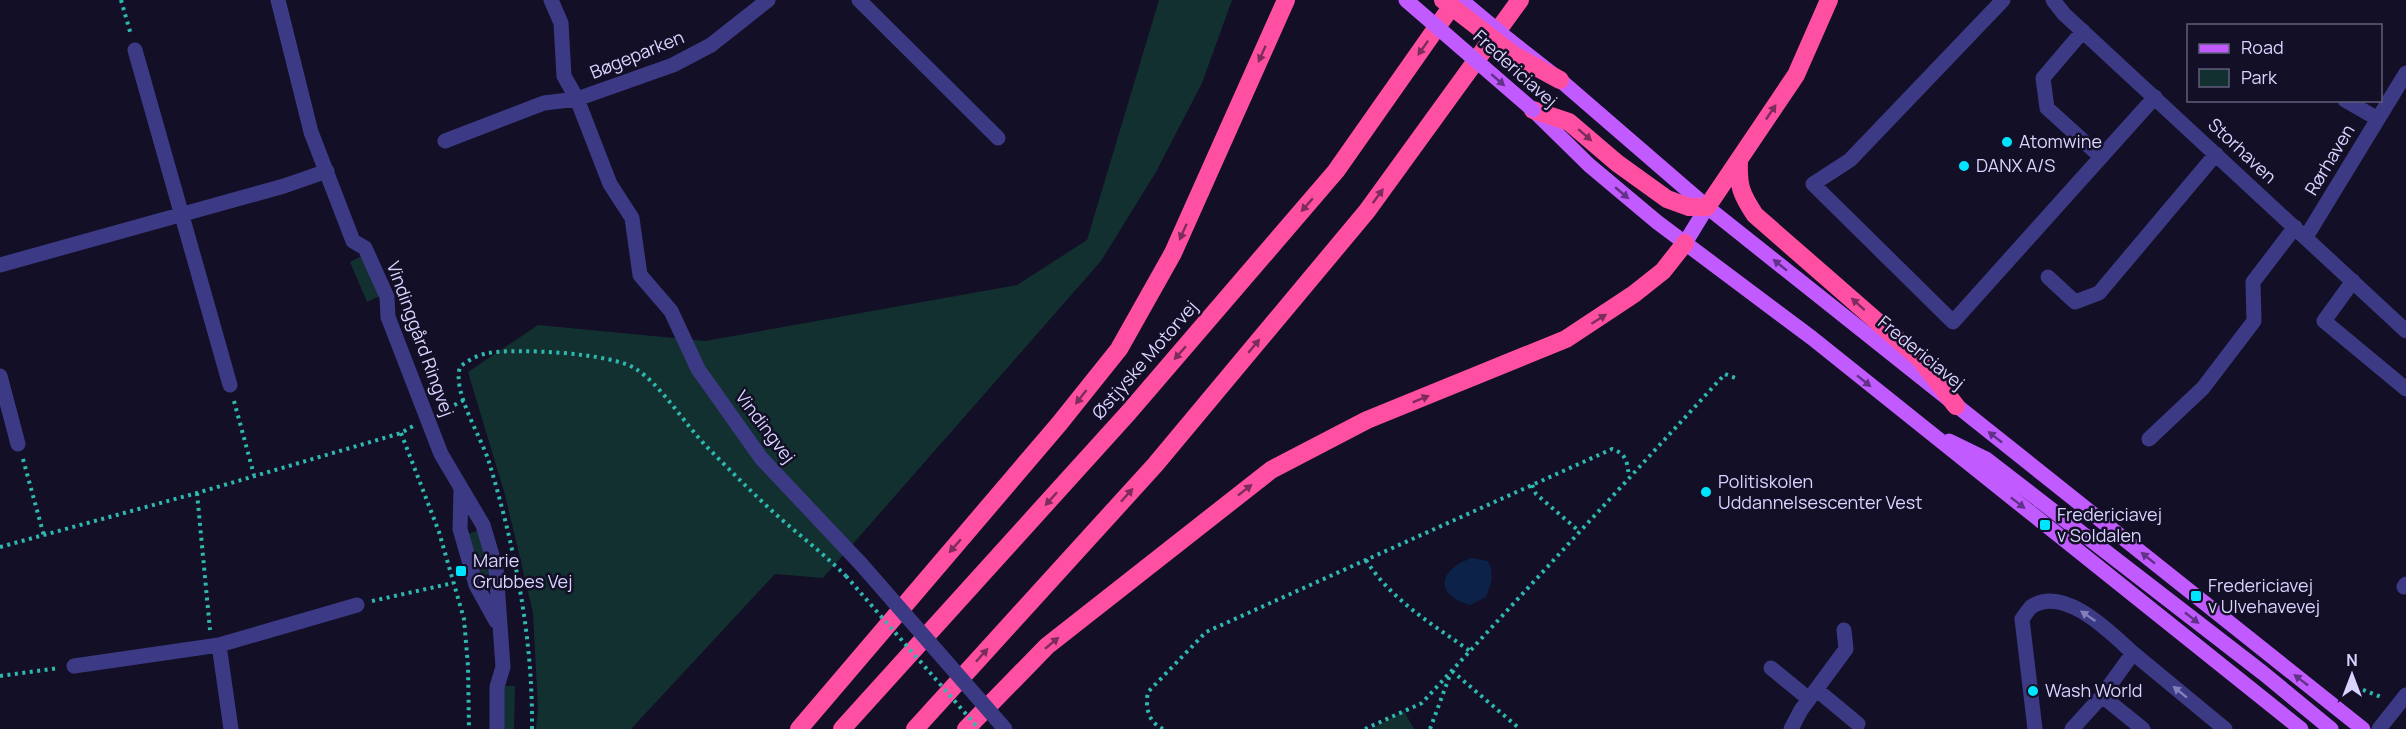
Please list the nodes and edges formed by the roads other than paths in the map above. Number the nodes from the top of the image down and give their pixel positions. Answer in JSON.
{"nodes":[{"id":1,"x":278,"y":0,"type":"edge"},
{"id":2,"x":551,"y":0,"type":"edge"},
{"id":3,"x":768,"y":0,"type":"edge"},
{"id":4,"x":859,"y":0,"type":"edge"},
{"id":5,"x":1286,"y":0,"type":"edge"},
{"id":6,"x":1406,"y":0,"type":"edge"},
{"id":7,"x":1443,"y":0,"type":"edge"},
{"id":8,"x":1456,"y":0,"type":"edge"},
{"id":9,"x":1461,"y":0,"type":"edge"},
{"id":10,"x":1520,"y":0,"type":"edge"},
{"id":11,"x":1829,"y":0,"type":"edge"},
{"id":12,"x":2003,"y":0,"type":"edge"},
{"id":13,"x":2053,"y":0,"type":"edge"},
{"id":14,"x":2083,"y":32,"type":"junction"},
{"id":15,"x":135,"y":50,"type":"road end"},
{"id":16,"x":2404,"y":79,"type":"edge"},
{"id":17,"x":1560,"y":80,"type":"junction"},
{"id":18,"x":2155,"y":97,"type":"junction"},
{"id":19,"x":577,"y":99,"type":"junction"},
{"id":20,"x":2348,"y":102,"type":"edge"},
{"id":21,"x":1533,"y":110,"type":"junction"},
{"id":22,"x":2378,"y":119,"type":"junction"},
{"id":23,"x":998,"y":138,"type":"dead end"},
{"id":24,"x":445,"y":141,"type":"dead end"},
{"id":25,"x":2216,"y":154,"type":"junction"},
{"id":26,"x":2101,"y":157,"type":"junction"},
{"id":27,"x":1739,"y":161,"type":"junction"},
{"id":28,"x":327,"y":171,"type":"junction"},
{"id":29,"x":1707,"y":207,"type":"junction"},
{"id":30,"x":181,"y":215,"type":"junction"},
{"id":31,"x":2301,"y":232,"type":"junction"},
{"id":32,"x":1685,"y":243,"type":"junction"},
{"id":33,"x":0,"y":265,"type":"edge"},
{"id":34,"x":2048,"y":277,"type":"dead end"},
{"id":35,"x":2353,"y":281,"type":"junction"},
{"id":36,"x":2406,"y":330,"type":"edge"},
{"id":37,"x":0,"y":376,"type":"edge"},
{"id":38,"x":230,"y":385,"type":"road end"},
{"id":39,"x":2406,"y":389,"type":"edge"},
{"id":40,"x":1956,"y":406,"type":"junction"},
{"id":41,"x":1922,"y":428,"type":"junction"},
{"id":42,"x":2149,"y":439,"type":"dead end"},
{"id":43,"x":18,"y":444,"type":"road end"},
{"id":44,"x":461,"y":488,"type":"junction"},
{"id":45,"x":357,"y":605,"type":"road end"},
{"id":46,"x":498,"y":625,"type":"junction"},
{"id":47,"x":1844,"y":630,"type":"dead end"},
{"id":48,"x":216,"y":645,"type":"junction"},
{"id":49,"x":2133,"y":653,"type":"junction"},
{"id":50,"x":74,"y":666,"type":"road end"},
{"id":51,"x":1772,"y":668,"type":"dead end"},
{"id":52,"x":1813,"y":694,"type":"junction"},
{"id":53,"x":2406,"y":695,"type":"edge"},
{"id":54,"x":2102,"y":696,"type":"junction"},
{"id":55,"x":1858,"y":724,"type":"dead end"},
{"id":56,"x":231,"y":729,"type":"edge"},
{"id":57,"x":497,"y":729,"type":"edge"},
{"id":58,"x":799,"y":729,"type":"edge"},
{"id":59,"x":842,"y":729,"type":"edge"},
{"id":60,"x":915,"y":729,"type":"edge"},
{"id":61,"x":966,"y":729,"type":"edge"},
{"id":62,"x":1005,"y":729,"type":"edge"},
{"id":63,"x":1791,"y":729,"type":"edge"},
{"id":64,"x":2035,"y":729,"type":"edge"},
{"id":65,"x":2072,"y":729,"type":"edge"},
{"id":66,"x":2143,"y":729,"type":"edge"},
{"id":67,"x":2225,"y":729,"type":"edge"},
{"id":68,"x":2301,"y":729,"type":"edge"},
{"id":69,"x":2331,"y":729,"type":"edge"},
{"id":70,"x":2363,"y":729,"type":"edge"},
{"id":71,"x":2379,"y":729,"type":"edge"}],
"edges":[{"from":1,"to":28,"type":"street","name":"Vindinggård Ringvej"},
{"from":2,"to":19,"type":"street","name":"Vindingvej"},
{"from":3,"to":19,"type":"street","name":"Bøgeparken"},
{"from":4,"to":23,"type":"street"},
{"from":5,"to":58,"type":"highway","one_way":true},
{"from":6,"to":21,"type":"main road","name":"Fredericiavej","one_way":true,"bridge":true},
{"from":7,"to":17,"type":"highway","bridge":true},
{"from":8,"to":59,"type":"highway","name":"Østjyske Motorvej","one_way":true},
{"from":9,"to":17,"type":"main road","name":"Fredericiavej","bridge":true},
{"from":60,"to":10,"type":"highway","one_way":true},
{"from":27,"to":11,"type":"highway","one_way":true},
{"from":12,"to":26,"type":"street"},
{"from":13,"to":14,"type":"street","name":"Storhaven"},
{"from":14,"to":18,"type":"street","name":"Storhaven"},
{"from":14,"to":26,"type":"street"},
{"from":15,"to":30,"type":"street"},
{"from":16,"to":22,"type":"street","name":"Rørhaven"},
{"from":17,"to":29,"type":"main road","name":"Fredericiavej"},
{"from":18,"to":25,"type":"street","name":"Storhaven"},
{"from":18,"to":26,"type":"street"},
{"from":19,"to":24,"type":"street"},
{"from":19,"to":62,"type":"street","name":"Vindingvej","bridge":true},
{"from":20,"to":22,"type":"street"},
{"from":21,"to":29,"type":"highway","one_way":true},
{"from":21,"to":32,"type":"main road","name":"Fredericiavej","one_way":true},
{"from":22,"to":31,"type":"street","name":"Rørhaven"},
{"from":25,"to":31,"type":"street","name":"Storhaven"},
{"from":25,"to":34,"type":"street"},
{"from":27,"to":29,"type":"highway"},
{"from":40,"to":27,"type":"highway","one_way":true},
{"from":28,"to":30,"type":"street"},
{"from":28,"to":44,"type":"street","name":"Vindinggård Ringvej"},
{"from":29,"to":32,"type":"main road"},
{"from":40,"to":29,"type":"main road","name":"Fredericiavej","one_way":true},
{"from":30,"to":33,"type":"street"},
{"from":30,"to":38,"type":"street"},
{"from":31,"to":35,"type":"street","name":"Storhaven"},
{"from":31,"to":42,"type":"street","name":"Rørhaven"},
{"from":32,"to":41,"type":"main road","name":"Fredericiavej","one_way":true},
{"from":61,"to":32,"type":"highway","one_way":true},
{"from":35,"to":36,"type":"street","name":"Storhaven"},
{"from":35,"to":39,"type":"street"},
{"from":37,"to":43,"type":"street"},
{"from":70,"to":40,"type":"main road","name":"Fredericiavej","one_way":true},
{"from":41,"to":68,"type":"main road","name":"Fredericiavej","one_way":true},
{"from":41,"to":69,"type":"main road","one_way":true},
{"from":44,"to":46,"type":"street","name":"Vindinggård Ringvej"},
{"from":44,"to":46,"type":"street","name":"Vindinggård Ringvej"},
{"from":45,"to":48,"type":"street"},
{"from":46,"to":57,"type":"street","name":"Vindinggård Ringvej"},
{"from":47,"to":52,"type":"street"},
{"from":48,"to":50,"type":"street"},
{"from":48,"to":56,"type":"street"},
{"from":49,"to":54,"type":"street"},
{"from":49,"to":64,"type":"street","one_way":true},
{"from":67,"to":49,"type":"street","one_way":true},
{"from":51,"to":52,"type":"street"},
{"from":52,"to":55,"type":"street"},
{"from":52,"to":63,"type":"street"},
{"from":53,"to":71,"type":"street"},
{"from":54,"to":65,"type":"street"},
{"from":54,"to":66,"type":"street"}]}
